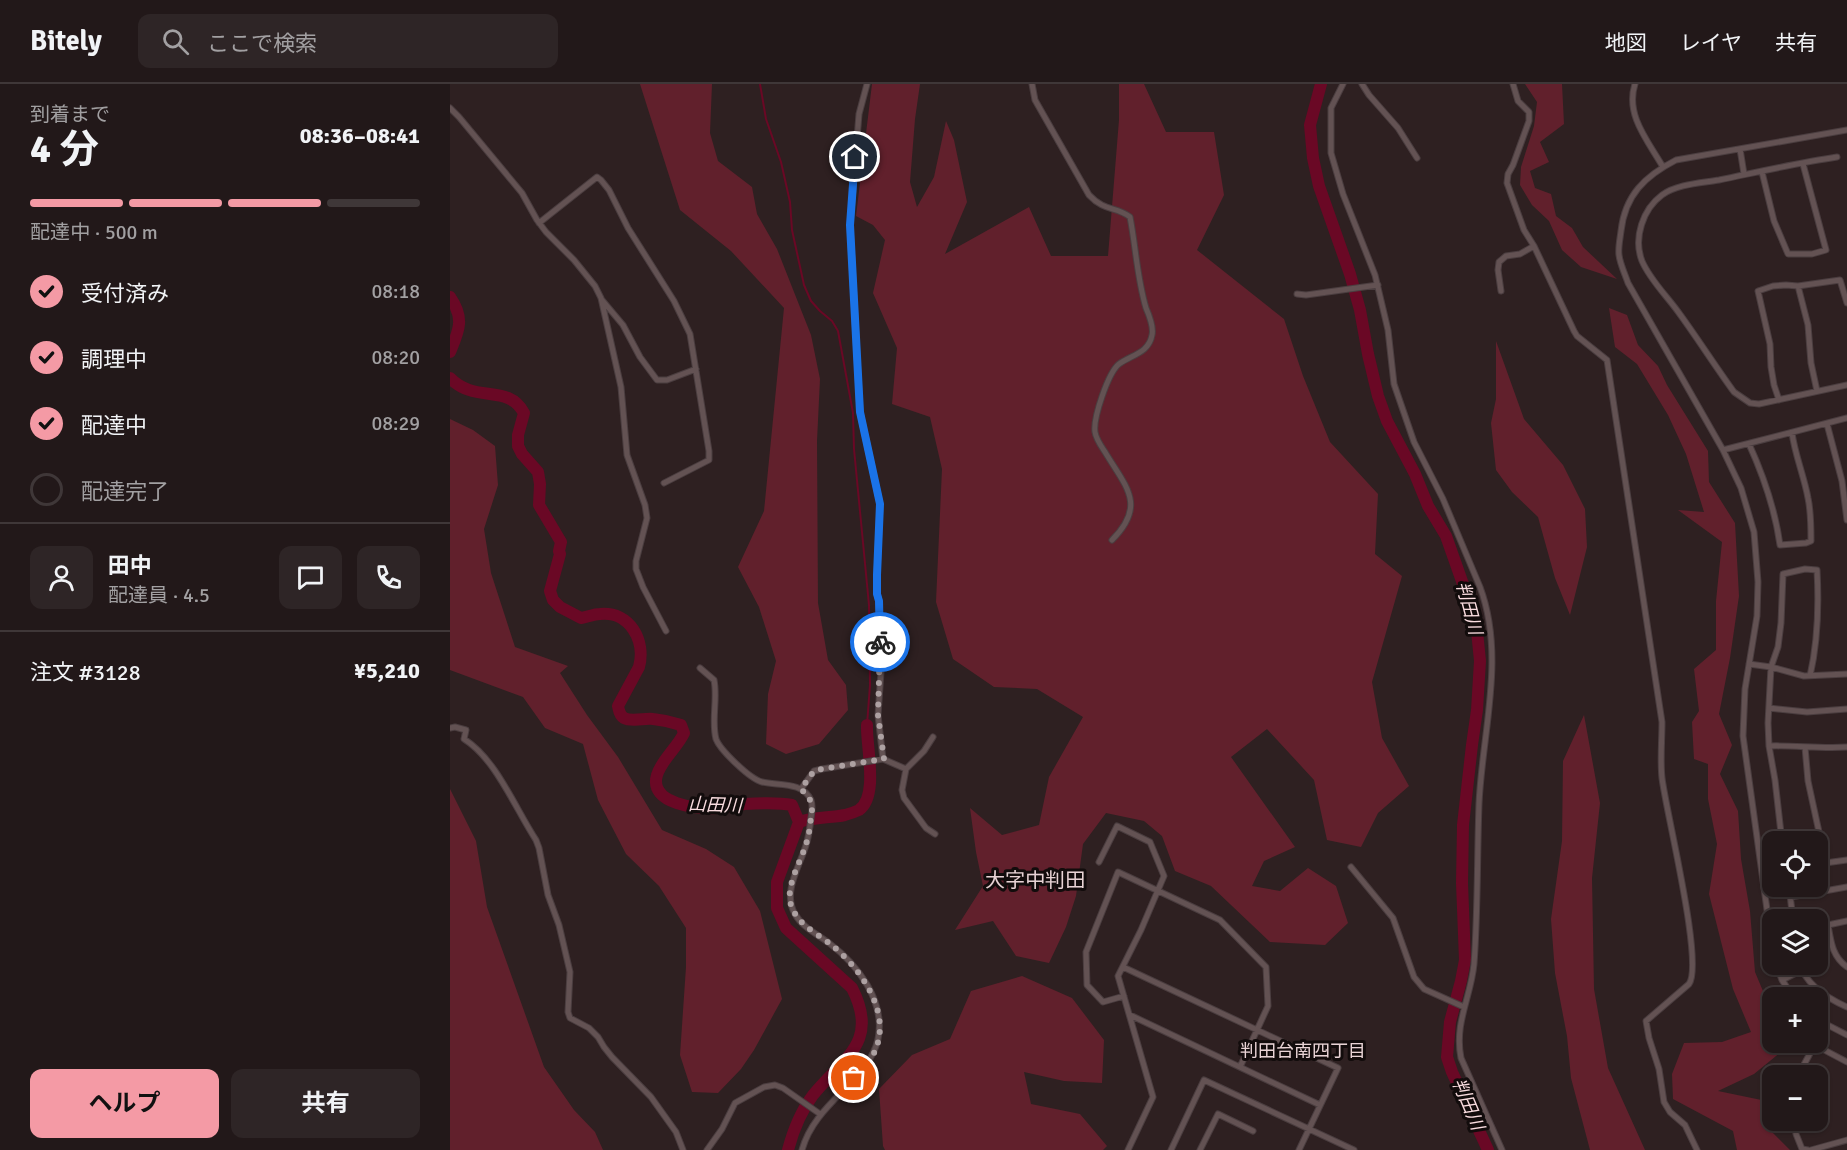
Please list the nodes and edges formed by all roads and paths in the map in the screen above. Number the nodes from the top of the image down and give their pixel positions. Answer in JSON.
{"nodes":[{"id":1,"x":867,"y":84,"type":"edge"},
{"id":2,"x":1032,"y":84,"type":"edge"},
{"id":3,"x":1343,"y":84,"type":"edge"},
{"id":4,"x":1362,"y":84,"type":"edge"},
{"id":5,"x":1513,"y":84,"type":"edge"},
{"id":6,"x":1635,"y":84,"type":"edge"},
{"id":7,"x":450,"y":108,"type":"edge"},
{"id":8,"x":1847,"y":130,"type":"edge"},
{"id":9,"x":1740,"y":149,"type":"junction"},
{"id":10,"x":1837,"y":157,"type":"dead end"},
{"id":11,"x":1417,"y":158,"type":"dead end"},
{"id":12,"x":1803,"y":164,"type":"junction"},
{"id":13,"x":1663,"y":167,"type":"junction"},
{"id":14,"x":1762,"y":172,"type":"junction"},
{"id":15,"x":1744,"y":174,"type":"junction"},
{"id":16,"x":539,"y":223,"type":"junction"},
{"id":17,"x":1534,"y":246,"type":"junction"},
{"id":18,"x":1378,"y":285,"type":"junction"},
{"id":19,"x":1798,"y":286,"type":"junction"},
{"id":20,"x":1501,"y":291,"type":"dead end"},
{"id":21,"x":1297,"y":294,"type":"dead end"},
{"id":22,"x":601,"y":299,"type":"junction"},
{"id":23,"x":1847,"y":303,"type":"edge"},
{"id":24,"x":696,"y":369,"type":"junction"},
{"id":25,"x":1847,"y":385,"type":"edge"},
{"id":26,"x":1817,"y":390,"type":"junction"},
{"id":27,"x":1779,"y":400,"type":"junction"},
{"id":28,"x":1847,"y":418,"type":"edge"},
{"id":29,"x":1827,"y":424,"type":"junction"},
{"id":30,"x":1792,"y":433,"type":"junction"},
{"id":31,"x":1749,"y":444,"type":"junction"},
{"id":32,"x":1723,"y":450,"type":"junction"},
{"id":33,"x":664,"y":483,"type":"dead end"},
{"id":34,"x":1847,"y":520,"type":"edge"},
{"id":35,"x":1112,"y":540,"type":"dead end"},
{"id":36,"x":666,"y":631,"type":"dead end"},
{"id":37,"x":1749,"y":664,"type":"junction"},
{"id":38,"x":1771,"y":667,"type":"junction"},
{"id":39,"x":700,"y":668,"type":"dead end"},
{"id":40,"x":1847,"y":674,"type":"edge"},
{"id":41,"x":1810,"y":676,"type":"junction"},
{"id":42,"x":1769,"y":708,"type":"junction"},
{"id":43,"x":1847,"y":709,"type":"edge"},
{"id":44,"x":450,"y":728,"type":"edge"},
{"id":45,"x":933,"y":737,"type":"dead end"},
{"id":46,"x":1769,"y":746,"type":"junction"},
{"id":47,"x":1805,"y":747,"type":"junction"},
{"id":48,"x":1847,"y":747,"type":"edge"},
{"id":49,"x":884,"y":759,"type":"junction"},
{"id":50,"x":906,"y":769,"type":"junction"},
{"id":51,"x":801,"y":789,"type":"junction"},
{"id":52,"x":1781,"y":831,"type":"edge"},
{"id":53,"x":1819,"y":831,"type":"edge"},
{"id":54,"x":935,"y":834,"type":"dead end"},
{"id":55,"x":1847,"y":860,"type":"edge"},
{"id":56,"x":1099,"y":862,"type":"dead end"},
{"id":57,"x":1828,"y":863,"type":"edge"},
{"id":58,"x":1351,"y":867,"type":"dead end"},
{"id":59,"x":1847,"y":887,"type":"edge"},
{"id":60,"x":1828,"y":890,"type":"edge"},
{"id":61,"x":1158,"y":891,"type":"junction"},
{"id":62,"x":1791,"y":897,"type":"edge"},
{"id":63,"x":1767,"y":909,"type":"edge"},
{"id":64,"x":1792,"y":909,"type":"edge"},
{"id":65,"x":1847,"y":921,"type":"edge"},
{"id":66,"x":1123,"y":967,"type":"junction"},
{"id":67,"x":1847,"y":967,"type":"edge"},
{"id":68,"x":1780,"y":975,"type":"edge"},
{"id":69,"x":1789,"y":975,"type":"edge"},
{"id":70,"x":1807,"y":975,"type":"edge"},
{"id":71,"x":1782,"y":980,"type":"junction"},
{"id":72,"x":1787,"y":987,"type":"edge"},
{"id":73,"x":1124,"y":996,"type":"junction"},
{"id":74,"x":1462,"y":1006,"type":"junction"},
{"id":75,"x":1847,"y":1007,"type":"edge"},
{"id":76,"x":1130,"y":1015,"type":"junction"},
{"id":77,"x":1828,"y":1026,"type":"edge"},
{"id":78,"x":1257,"y":1030,"type":"junction"},
{"id":79,"x":1847,"y":1035,"type":"edge"},
{"id":80,"x":1828,"y":1051,"type":"edge"},
{"id":81,"x":1847,"y":1062,"type":"edge"},
{"id":82,"x":1240,"y":1067,"type":"junction"},
{"id":83,"x":1320,"y":1105,"type":"junction"},
{"id":84,"x":820,"y":1114,"type":"junction"},
{"id":85,"x":1310,"y":1129,"type":"junction"},
{"id":86,"x":1253,"y":1131,"type":"dead end"},
{"id":87,"x":1796,"y":1131,"type":"edge"},
{"id":88,"x":1847,"y":1140,"type":"edge"},
{"id":89,"x":683,"y":1150,"type":"edge"},
{"id":90,"x":707,"y":1150,"type":"edge"},
{"id":91,"x":802,"y":1150,"type":"edge"},
{"id":92,"x":1128,"y":1150,"type":"edge"},
{"id":93,"x":1171,"y":1150,"type":"edge"},
{"id":94,"x":1200,"y":1150,"type":"edge"},
{"id":95,"x":1299,"y":1150,"type":"edge"},
{"id":96,"x":1354,"y":1150,"type":"edge"},
{"id":97,"x":1502,"y":1150,"type":"edge"},
{"id":98,"x":1697,"y":1150,"type":"edge"},
{"id":99,"x":1809,"y":1150,"type":"edge"}],
"edges":[{"from":1,"to":49,"type":"street"},
{"from":2,"to":35,"type":"street"},
{"from":3,"to":18,"type":"street"},
{"from":4,"to":11,"type":"street"},
{"from":5,"to":17,"type":"street"},
{"from":6,"to":13,"type":"street"},
{"from":7,"to":16,"type":"street"},
{"from":8,"to":9,"type":"street"},
{"from":9,"to":13,"type":"street"},
{"from":9,"to":15,"type":"street"},
{"from":10,"to":12,"type":"street"},
{"from":12,"to":14,"type":"street"},
{"from":12,"to":14,"type":"street"},
{"from":13,"to":32,"type":"street"},
{"from":14,"to":15,"type":"street"},
{"from":15,"to":27,"type":"street"},
{"from":16,"to":22,"type":"street"},
{"from":16,"to":24,"type":"street"},
{"from":17,"to":20,"type":"street"},
{"from":17,"to":98,"type":"street"},
{"from":18,"to":21,"type":"street"},
{"from":18,"to":74,"type":"street"},
{"from":19,"to":23,"type":"street"},
{"from":19,"to":26,"type":"street"},
{"from":19,"to":27,"type":"street"},
{"from":22,"to":24,"type":"street"},
{"from":22,"to":36,"type":"street"},
{"from":24,"to":33,"type":"street"},
{"from":25,"to":26,"type":"street"},
{"from":26,"to":27,"type":"street"},
{"from":28,"to":29,"type":"street"},
{"from":29,"to":30,"type":"street"},
{"from":29,"to":34,"type":"street"},
{"from":30,"to":31,"type":"street"},
{"from":30,"to":31,"type":"street"},
{"from":31,"to":32,"type":"street"},
{"from":32,"to":37,"type":"street"},
{"from":37,"to":38,"type":"street"},
{"from":37,"to":63,"type":"street"},
{"from":38,"to":41,"type":"street"},
{"from":38,"to":41,"type":"street"},
{"from":38,"to":42,"type":"street"},
{"from":39,"to":51,"type":"street"},
{"from":40,"to":41,"type":"street"},
{"from":42,"to":43,"type":"street"},
{"from":42,"to":46,"type":"street"},
{"from":44,"to":89,"type":"street"},
{"from":45,"to":50,"type":"street"},
{"from":46,"to":47,"type":"street"},
{"from":46,"to":52,"type":"street"},
{"from":47,"to":48,"type":"street"},
{"from":47,"to":53,"type":"street"},
{"from":49,"to":50,"type":"street"},
{"from":49,"to":51,"type":"street"},
{"from":50,"to":54,"type":"street"},
{"from":51,"to":84,"type":"street"},
{"from":55,"to":57,"type":"street"},
{"from":56,"to":61,"type":"street"},
{"from":58,"to":74,"type":"street"},
{"from":59,"to":60,"type":"street"},
{"from":61,"to":66,"type":"street"},
{"from":61,"to":73,"type":"street"},
{"from":61,"to":78,"type":"street"},
{"from":62,"to":64,"type":"street"},
{"from":65,"to":67,"type":"street"},
{"from":66,"to":73,"type":"street"},
{"from":66,"to":78,"type":"street"},
{"from":68,"to":71,"type":"street"},
{"from":69,"to":71,"type":"street"},
{"from":70,"to":75,"type":"street"},
{"from":71,"to":72,"type":"street"},
{"from":73,"to":76,"type":"street"},
{"from":74,"to":97,"type":"street"},
{"from":76,"to":82,"type":"street"},
{"from":76,"to":92,"type":"street"},
{"from":77,"to":79,"type":"street"},
{"from":78,"to":82,"type":"street"},
{"from":78,"to":83,"type":"street"},
{"from":80,"to":81,"type":"street"},
{"from":82,"to":83,"type":"street"},
{"from":83,"to":85,"type":"street"},
{"from":84,"to":90,"type":"street"},
{"from":84,"to":91,"type":"street"},
{"from":85,"to":93,"type":"street"},
{"from":85,"to":95,"type":"street"},
{"from":85,"to":96,"type":"street"},
{"from":86,"to":94,"type":"street"},
{"from":87,"to":99,"type":"street"},
{"from":88,"to":99,"type":"street"}]}
